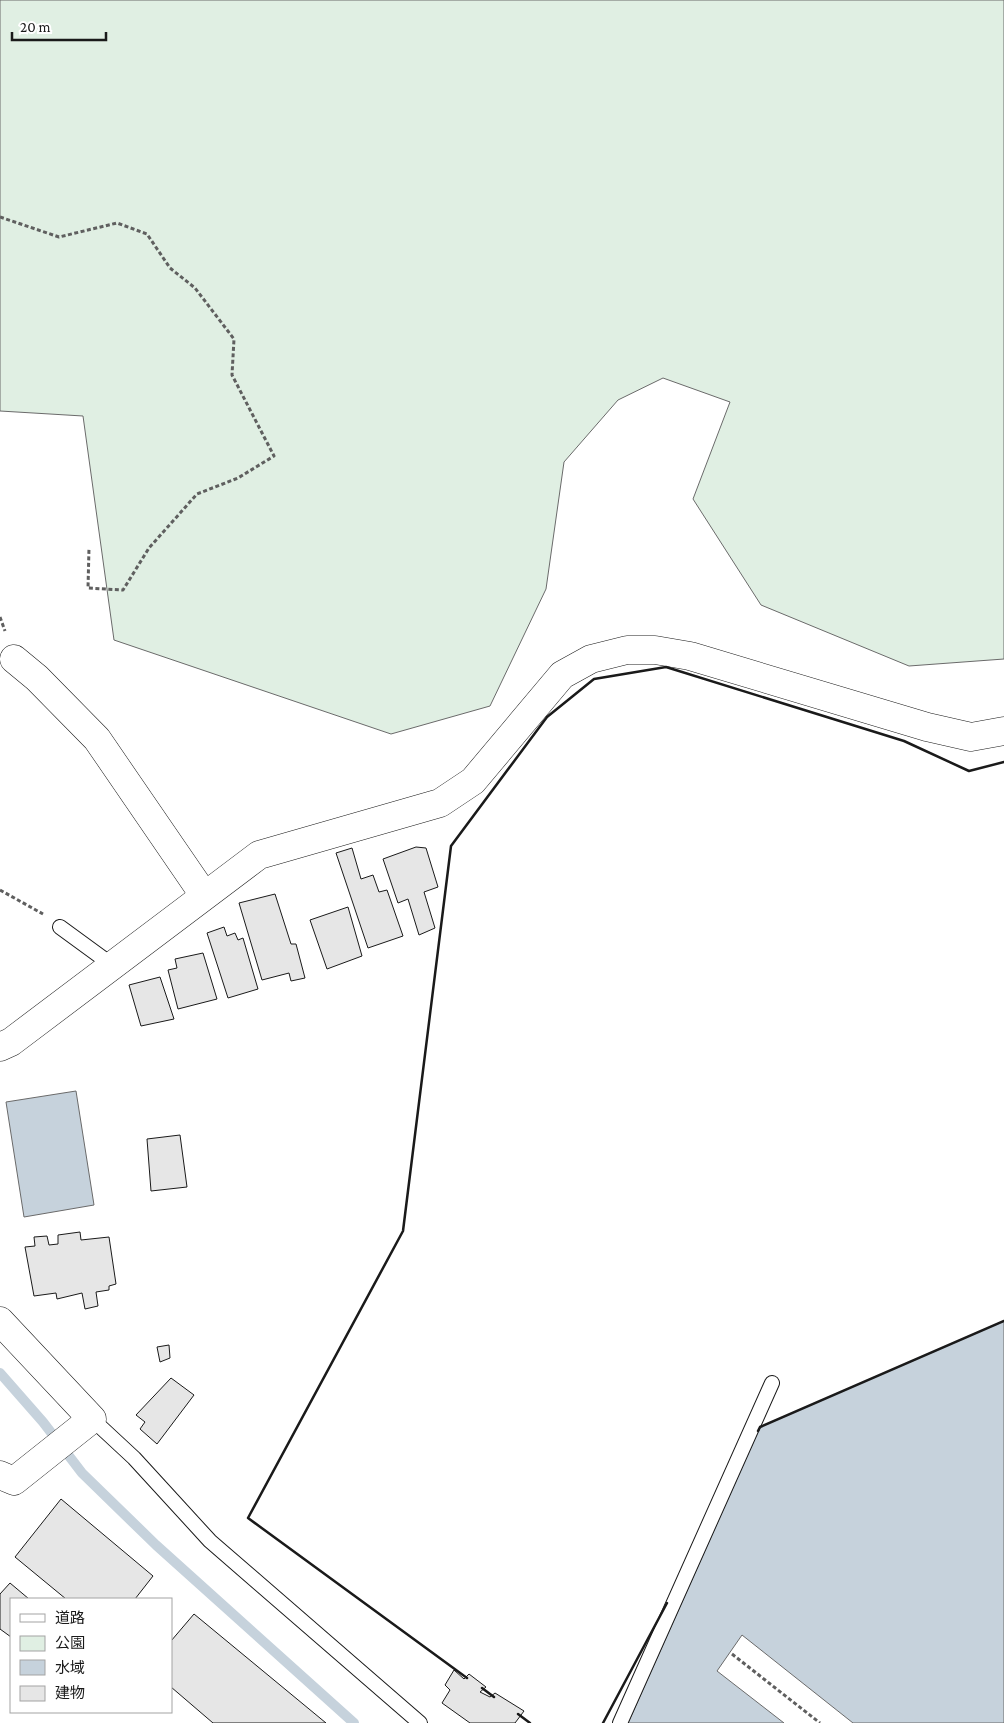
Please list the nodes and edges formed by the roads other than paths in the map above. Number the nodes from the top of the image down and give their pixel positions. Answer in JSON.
{"nodes":[{"id":1,"x":14,"y":659,"type":"dead end"},
{"id":2,"x":1004,"y":731,"type":"edge"},
{"id":3,"x":204,"y":895,"type":"junction"},
{"id":4,"x":60,"y":927,"type":"road end"},
{"id":5,"x":112,"y":965,"type":"junction"},
{"id":6,"x":0,"y":1047,"type":"edge"},
{"id":7,"x":0,"y":1322,"type":"edge"},
{"id":8,"x":772,"y":1383,"type":"dead end"},
{"id":9,"x":92,"y":1419,"type":"junction"},
{"id":10,"x":0,"y":1474,"type":"edge"},
{"id":11,"x":420,"y":1723,"type":"edge"},
{"id":12,"x":620,"y":1723,"type":"edge"}],
"edges":[{"from":1,"to":3,"type":"street"},
{"from":2,"to":3,"type":"street"},
{"from":3,"to":5,"type":"street"},
{"from":4,"to":5,"type":"lane"},
{"from":5,"to":6,"type":"street"},
{"from":7,"to":9,"type":"street"},
{"from":8,"to":12,"type":"lane"},
{"from":9,"to":10,"type":"street"},
{"from":9,"to":11,"type":"lane"}]}
